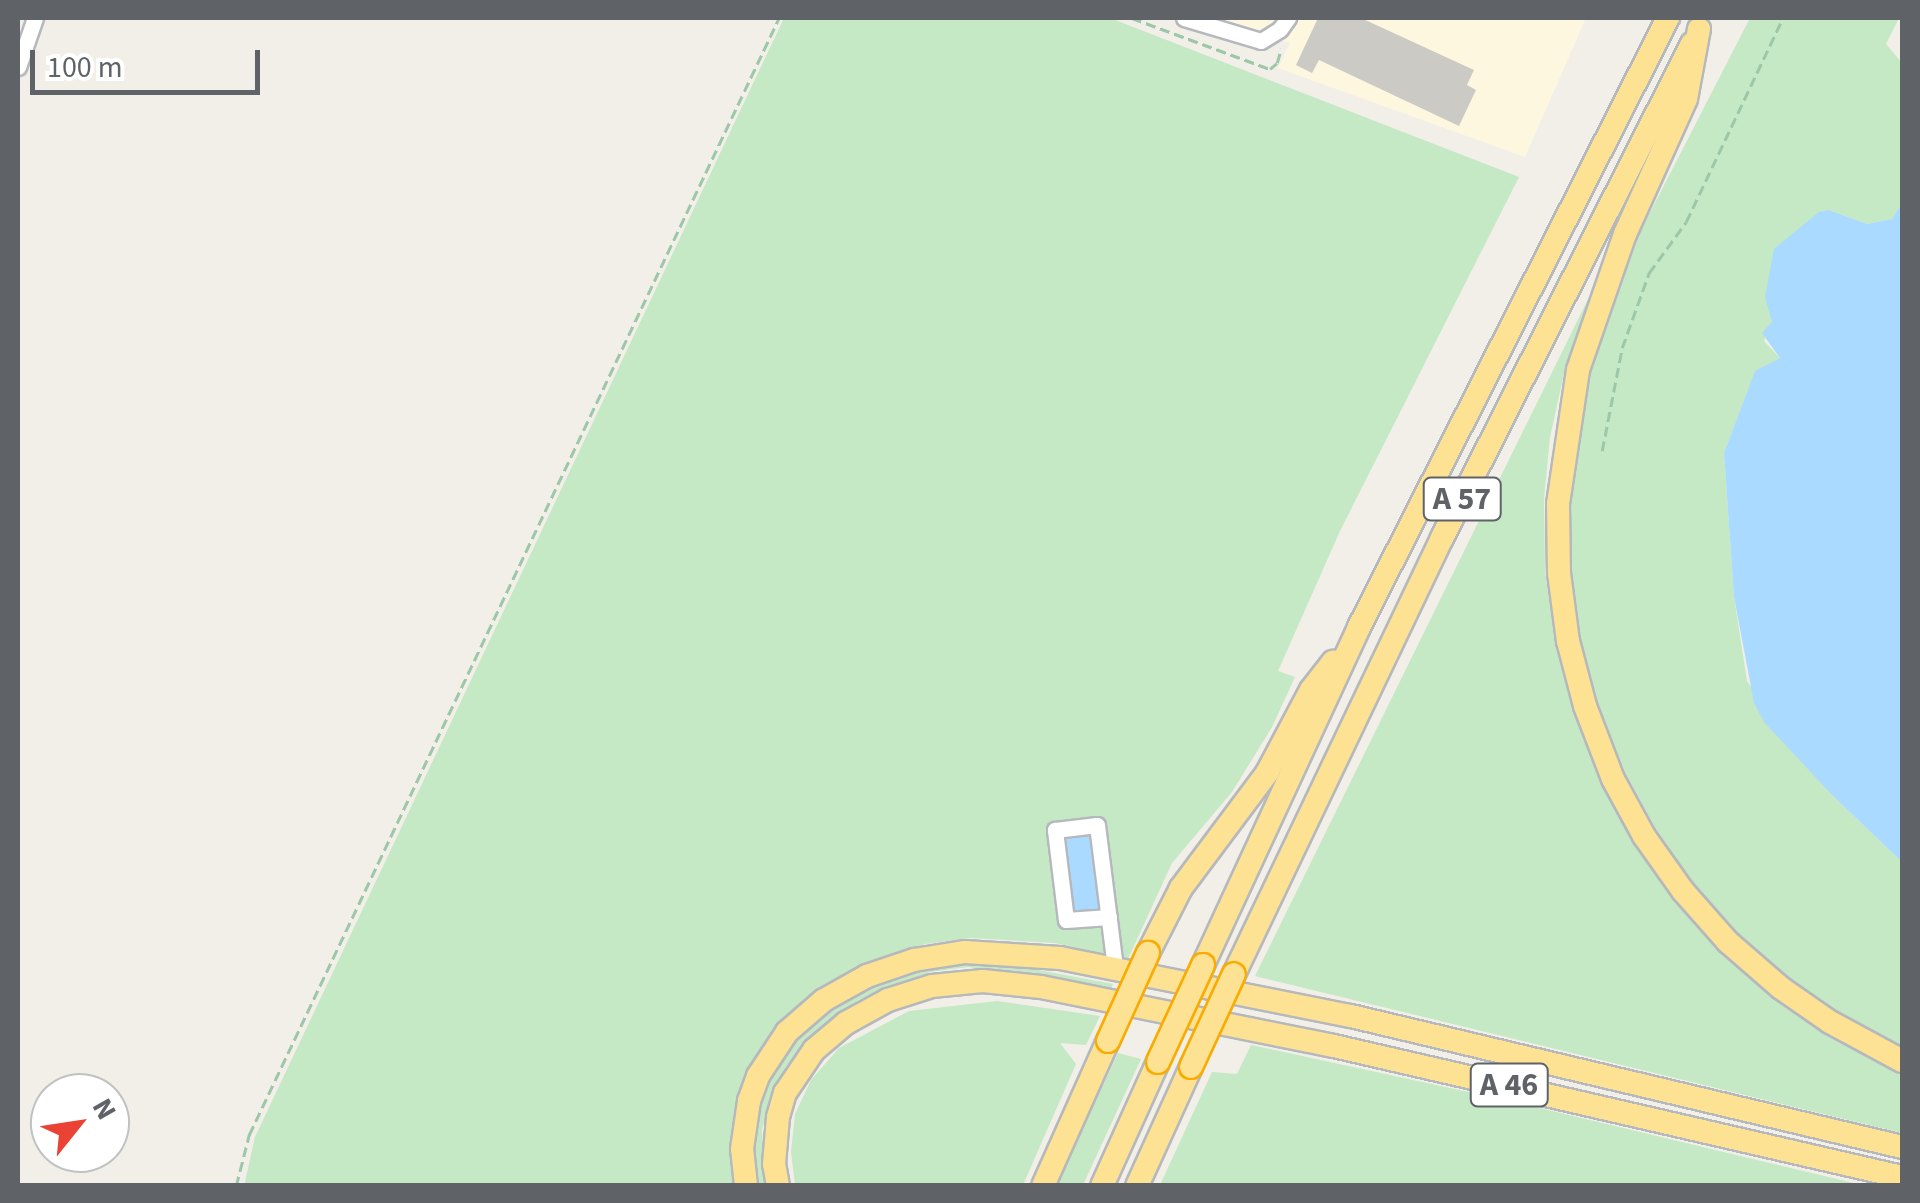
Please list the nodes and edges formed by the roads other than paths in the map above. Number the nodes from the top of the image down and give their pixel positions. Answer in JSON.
{"nodes":[{"id":1,"x":35,"y":18,"type":"edge"},
{"id":2,"x":1184,"y":18,"type":"edge"},
{"id":3,"x":1288,"y":18,"type":"edge"},
{"id":4,"x":1668,"y":18,"type":"edge"},
{"id":5,"x":1702,"y":23,"type":"edge"},
{"id":6,"x":18,"y":67,"type":"edge"},
{"id":7,"x":1360,"y":627,"type":"junction"},
{"id":8,"x":1109,"y":917,"type":"junction"},
{"id":9,"x":1115,"y":967,"type":"junction"},
{"id":10,"x":1902,"y":1061,"type":"edge"},
{"id":11,"x":1902,"y":1147,"type":"edge"},
{"id":12,"x":1902,"y":1177,"type":"edge"},
{"id":13,"x":746,"y":1186,"type":"edge"},
{"id":14,"x":778,"y":1186,"type":"edge"},
{"id":15,"x":1043,"y":1186,"type":"edge"},
{"id":16,"x":1102,"y":1186,"type":"edge"},
{"id":17,"x":1138,"y":1186,"type":"edge"}],
"edges":[{"from":1,"to":6,"type":"street"},
{"from":2,"to":3,"type":"street"},
{"from":4,"to":7,"type":"highway","number":"A 57"},
{"from":5,"to":10,"type":"highway"},
{"from":5,"to":17,"type":"highway","number":"A 57","bridge":true},
{"from":7,"to":15,"type":"highway","bridge":true},
{"from":7,"to":16,"type":"highway","number":"A 57","bridge":true},
{"from":8,"to":8,"type":"street"},
{"from":8,"to":9,"type":"street"},
{"from":9,"to":11,"type":"highway"},
{"from":9,"to":13,"type":"highway"},
{"from":12,"to":14,"type":"highway","number":"A 46"}]}
